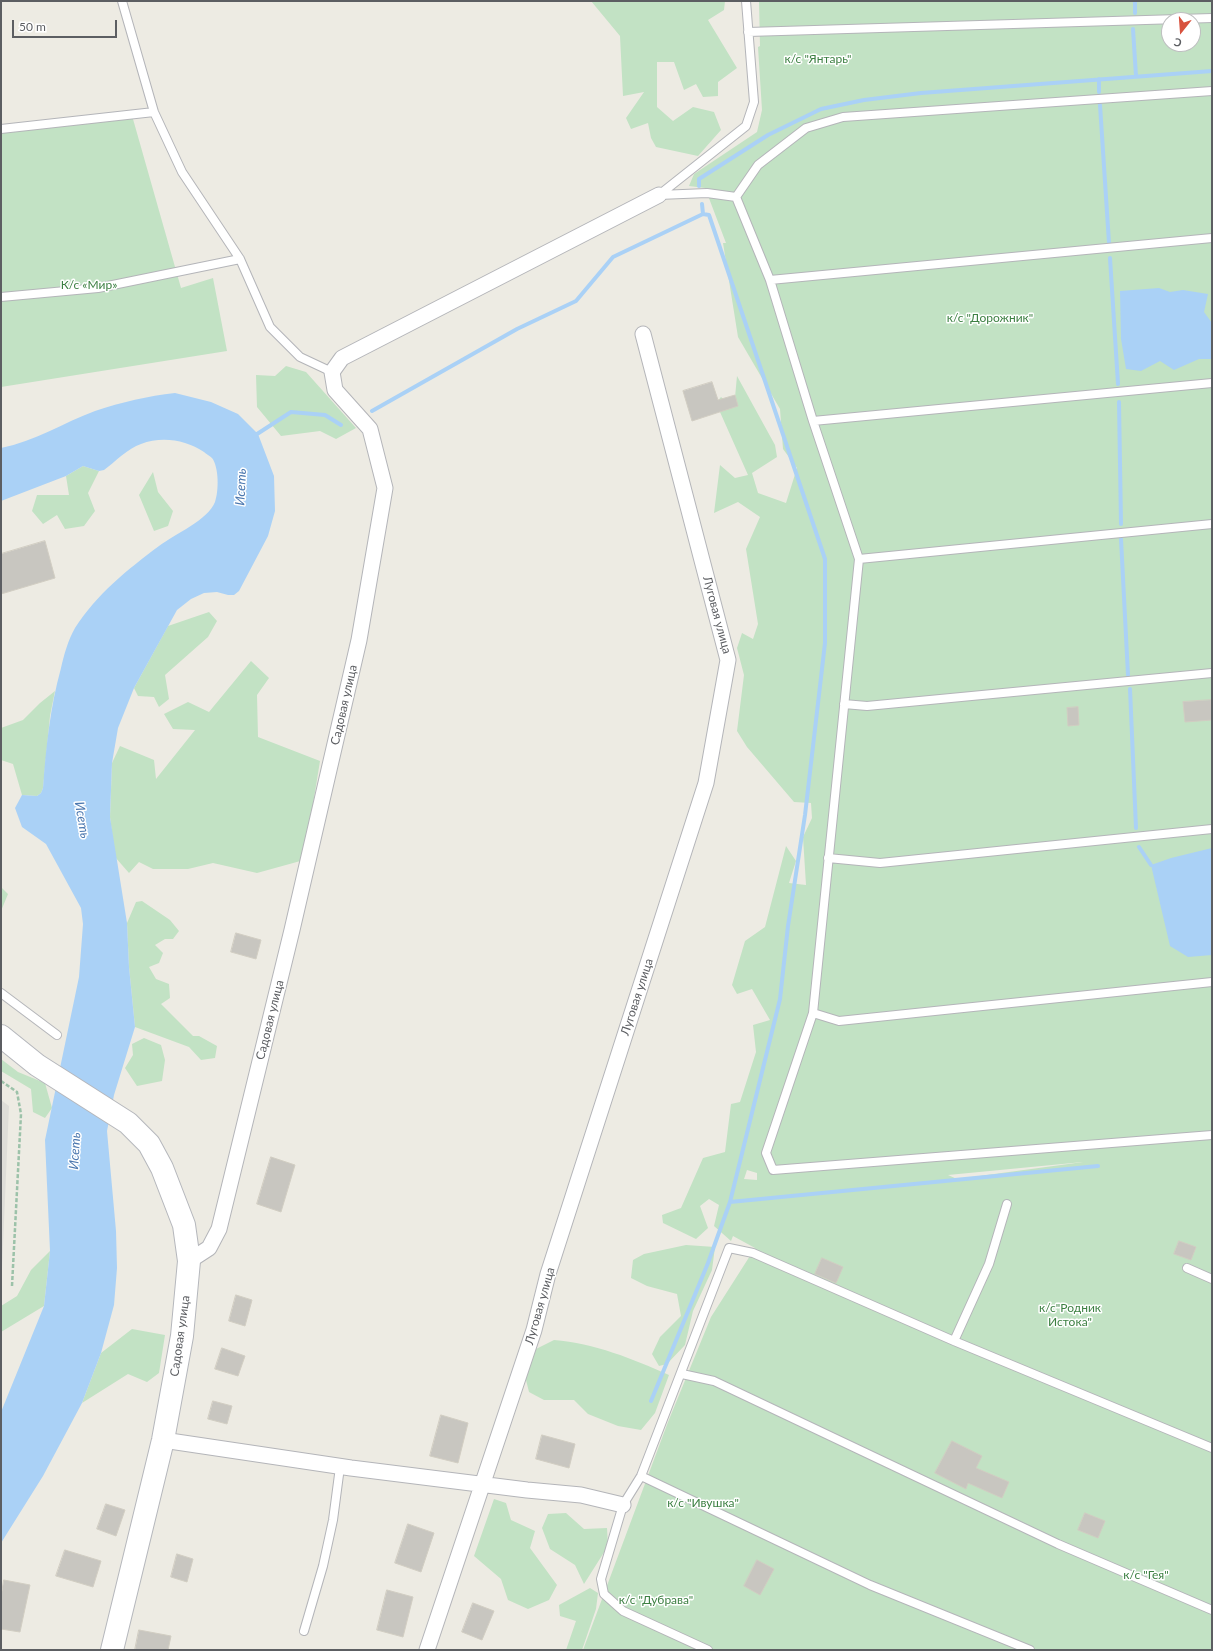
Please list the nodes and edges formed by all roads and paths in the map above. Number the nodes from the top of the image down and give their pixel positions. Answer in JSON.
{"nodes":[{"id":1,"x":122,"y":1,"type":"edge"},
{"id":2,"x":746,"y":1,"type":"edge"},
{"id":3,"x":1212,"y":18,"type":"edge"},
{"id":4,"x":748,"y":32,"type":"junction"},
{"id":5,"x":1212,"y":90,"type":"edge"},
{"id":6,"x":154,"y":112,"type":"junction"},
{"id":7,"x":1,"y":129,"type":"edge"},
{"id":8,"x":659,"y":195,"type":"junction"},
{"id":9,"x":736,"y":197,"type":"junction"},
{"id":10,"x":1212,"y":238,"type":"edge"},
{"id":11,"x":240,"y":260,"type":"junction"},
{"id":12,"x":770,"y":280,"type":"junction"},
{"id":13,"x":1,"y":297,"type":"edge"},
{"id":14,"x":643,"y":334,"type":"dead end"},
{"id":15,"x":332,"y":372,"type":"junction"},
{"id":16,"x":1212,"y":383,"type":"edge"},
{"id":17,"x":812,"y":421,"type":"junction"},
{"id":18,"x":1212,"y":524,"type":"edge"},
{"id":19,"x":858,"y":559,"type":"junction"},
{"id":20,"x":1212,"y":673,"type":"edge"},
{"id":21,"x":844,"y":704,"type":"junction"},
{"id":22,"x":1212,"y":829,"type":"edge"},
{"id":23,"x":828,"y":858,"type":"junction"},
{"id":24,"x":1212,"y":982,"type":"edge"},
{"id":25,"x":1,"y":993,"type":"edge"},
{"id":26,"x":813,"y":1013,"type":"junction"},
{"id":27,"x":57,"y":1035,"type":"dead end"},
{"id":28,"x":1,"y":1036,"type":"edge"},
{"id":29,"x":1,"y":1081,"type":"edge"},
{"id":30,"x":1212,"y":1135,"type":"edge"},
{"id":31,"x":1007,"y":1204,"type":"dead end"},
{"id":32,"x":188,"y":1261,"type":"junction"},
{"id":33,"x":1187,"y":1268,"type":"dead end"},
{"id":34,"x":1212,"y":1279,"type":"edge"},
{"id":35,"x":12,"y":1286,"type":"dead end"},
{"id":36,"x":954,"y":1341,"type":"junction"},
{"id":37,"x":682,"y":1374,"type":"junction"},
{"id":38,"x":163,"y":1440,"type":"junction"},
{"id":39,"x":1212,"y":1448,"type":"edge"},
{"id":40,"x":340,"y":1467,"type":"junction"},
{"id":41,"x":641,"y":1476,"type":"junction"},
{"id":42,"x":483,"y":1485,"type":"junction"},
{"id":43,"x":623,"y":1505,"type":"junction"},
{"id":44,"x":1212,"y":1610,"type":"edge"},
{"id":45,"x":304,"y":1631,"type":"dead end"},
{"id":46,"x":112,"y":1650,"type":"edge"},
{"id":47,"x":427,"y":1650,"type":"edge"},
{"id":48,"x":708,"y":1650,"type":"edge"},
{"id":49,"x":1030,"y":1650,"type":"edge"}],
"edges":[{"from":1,"to":6,"type":"lane"},
{"from":2,"to":4,"type":"lane"},
{"from":3,"to":4,"type":"lane"},
{"from":4,"to":8,"type":"lane"},
{"from":5,"to":9,"type":"lane"},
{"from":6,"to":7,"type":"lane"},
{"from":6,"to":11,"type":"lane"},
{"from":8,"to":9,"type":"lane"},
{"from":8,"to":15,"type":"street"},
{"from":9,"to":12,"type":"lane"},
{"from":10,"to":12,"type":"lane"},
{"from":11,"to":13,"type":"lane"},
{"from":11,"to":15,"type":"lane"},
{"from":12,"to":17,"type":"lane"},
{"from":14,"to":42,"type":"street","name":"Луговая улица"},
{"from":15,"to":32,"type":"street","name":"Садовая улица"},
{"from":16,"to":17,"type":"lane"},
{"from":17,"to":19,"type":"lane"},
{"from":18,"to":19,"type":"lane"},
{"from":19,"to":21,"type":"lane"},
{"from":20,"to":21,"type":"lane"},
{"from":21,"to":23,"type":"lane"},
{"from":22,"to":23,"type":"lane"},
{"from":23,"to":26,"type":"lane"},
{"from":24,"to":26,"type":"lane"},
{"from":25,"to":27,"type":"lane"},
{"from":26,"to":30,"type":"lane"},
{"from":28,"to":32,"type":"main road"},
{"from":29,"to":35,"type":"path"},
{"from":31,"to":36,"type":"lane"},
{"from":32,"to":38,"type":"main road","name":"Садовая улица"},
{"from":33,"to":34,"type":"lane"},
{"from":36,"to":37,"type":"lane"},
{"from":36,"to":39,"type":"lane"},
{"from":37,"to":41,"type":"lane"},
{"from":37,"to":44,"type":"lane"},
{"from":38,"to":40,"type":"street"},
{"from":38,"to":46,"type":"main road","name":"Садовая улица"},
{"from":40,"to":42,"type":"street"},
{"from":40,"to":45,"type":"lane"},
{"from":41,"to":43,"type":"lane"},
{"from":41,"to":49,"type":"lane"},
{"from":42,"to":43,"type":"street"},
{"from":42,"to":47,"type":"street","name":"Луговая улица"},
{"from":43,"to":48,"type":"lane"}]}
